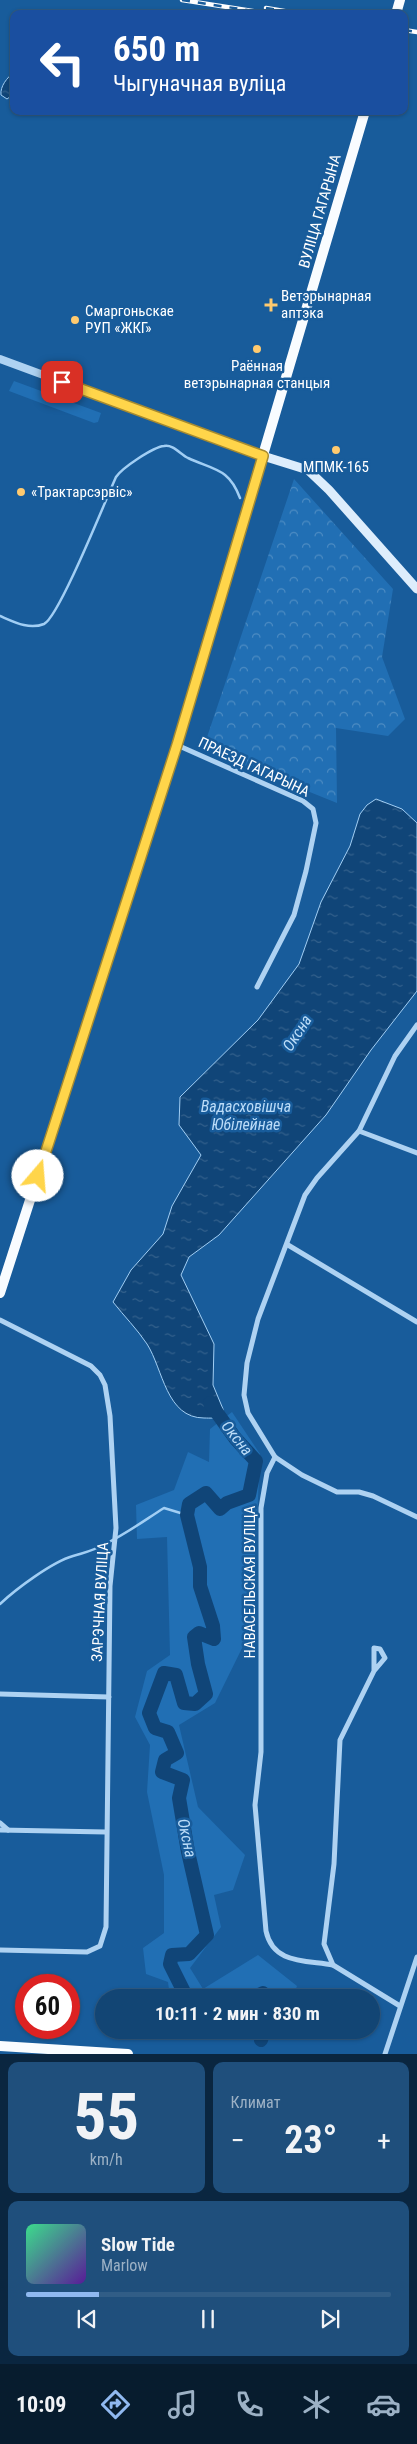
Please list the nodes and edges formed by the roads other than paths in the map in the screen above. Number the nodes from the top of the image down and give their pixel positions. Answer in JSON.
{"nodes":[{"id":1,"x":364,"y":115,"type":"edge"},
{"id":2,"x":0,"y":359,"type":"edge"},
{"id":3,"x":263,"y":456,"type":"junction"},
{"id":4,"x":417,"y":589,"type":"edge"},
{"id":5,"x":177,"y":745,"type":"junction"},
{"id":6,"x":257,"y":987,"type":"dead end"},
{"id":7,"x":417,"y":1025,"type":"edge"},
{"id":8,"x":359,"y":1130,"type":"junction"},
{"id":9,"x":417,"y":1153,"type":"edge"},
{"id":10,"x":288,"y":1245,"type":"junction"},
{"id":11,"x":0,"y":1293,"type":"edge"},
{"id":12,"x":0,"y":1320,"type":"edge"},
{"id":13,"x":417,"y":1322,"type":"edge"},
{"id":14,"x":275,"y":1457,"type":"junction"},
{"id":15,"x":417,"y":1516,"type":"edge"},
{"id":16,"x":374,"y":1671,"type":"dead end"},
{"id":17,"x":0,"y":1694,"type":"edge"},
{"id":18,"x":109,"y":1697,"type":"junction"},
{"id":19,"x":0,"y":1823,"type":"edge"},
{"id":20,"x":0,"y":1830,"type":"edge"},
{"id":21,"x":8,"y":1831,"type":"junction"},
{"id":22,"x":106,"y":1832,"type":"junction"},
{"id":23,"x":0,"y":1950,"type":"edge"},
{"id":24,"x":417,"y":1959,"type":"edge"},
{"id":25,"x":333,"y":1965,"type":"junction"},
{"id":26,"x":400,"y":2006,"type":"junction"},
{"id":27,"x":0,"y":2046,"type":"edge"},
{"id":28,"x":128,"y":2054,"type":"edge"},
{"id":29,"x":386,"y":2054,"type":"edge"}],
"edges":[{"from":1,"to":3,"type":"main road","name":"ВУЛІЦА ГАГАРЫНА"},
{"from":2,"to":3,"type":"street"},
{"from":3,"to":4,"type":"main road"},
{"from":3,"to":5,"type":"main road","name":"ВУЛІЦА ГАГАРЫНА"},
{"from":5,"to":6,"type":"street","name":"ПРАЕЗД ГАГАРЫНА"},
{"from":5,"to":11,"type":"main road","name":"ВУЛІЦА ГАГАРЫНА"},
{"from":7,"to":8,"type":"street"},
{"from":8,"to":9,"type":"street"},
{"from":8,"to":10,"type":"street"},
{"from":10,"to":13,"type":"street"},
{"from":10,"to":14,"type":"street"},
{"from":12,"to":18,"type":"street","name":"ЗАРЭЧНАЯ ВУЛІЦА"},
{"from":14,"to":15,"type":"street"},
{"from":14,"to":25,"type":"street","name":"НАВАСЕЛЬСКАЯ ВУЛІЦА"},
{"from":16,"to":25,"type":"street"},
{"from":17,"to":18,"type":"street"},
{"from":18,"to":22,"type":"street","name":"ЗАРЭЧНАЯ ВУЛІЦА"},
{"from":19,"to":21,"type":"street"},
{"from":20,"to":21,"type":"street"},
{"from":21,"to":22,"type":"street"},
{"from":22,"to":23,"type":"street","name":"ЗАРЭЧНАЯ ВУЛІЦА"},
{"from":24,"to":26,"type":"street"},
{"from":25,"to":26,"type":"street"},
{"from":26,"to":29,"type":"street"},
{"from":27,"to":28,"type":"main road"}]}
